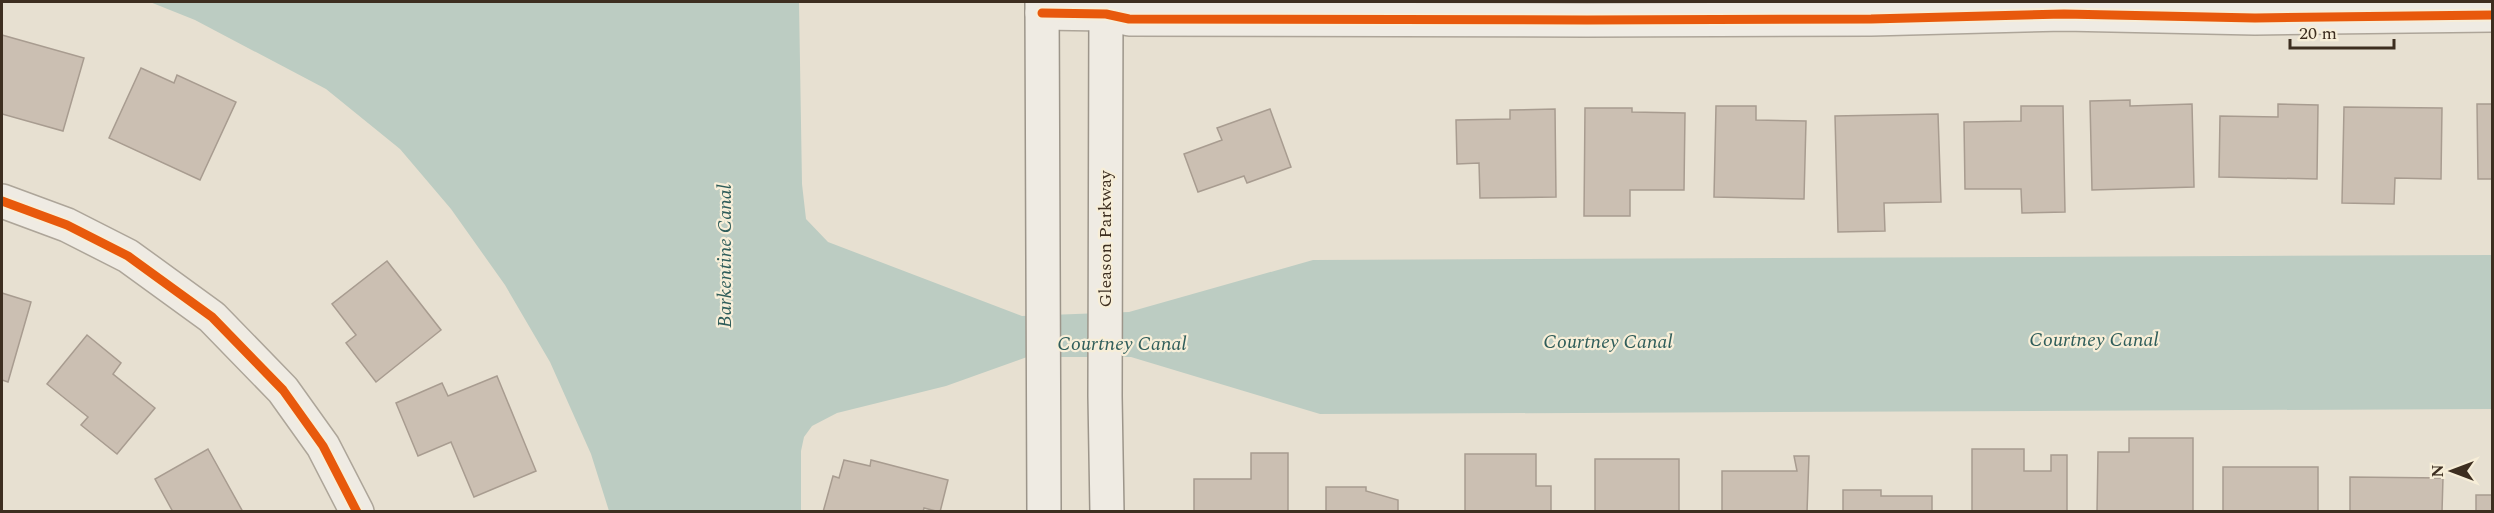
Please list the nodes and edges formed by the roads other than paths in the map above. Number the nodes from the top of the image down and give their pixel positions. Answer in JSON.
{"nodes":[{"id":1,"x":1042,"y":7,"type":"edge"},
{"id":2,"x":1106,"y":8,"type":"edge"},
{"id":3,"x":2064,"y":8,"type":"edge"},
{"id":4,"x":1587,"y":11,"type":"edge"},
{"id":5,"x":2493,"y":15,"type":"edge"},
{"id":6,"x":2,"y":201,"type":"edge"},
{"id":7,"x":357,"y":512,"type":"edge"},
{"id":8,"x":1044,"y":512,"type":"edge"},
{"id":9,"x":1107,"y":512,"type":"edge"}],
"edges":[{"from":1,"to":2,"type":"street"},
{"from":1,"to":8,"type":"street"},
{"from":2,"to":4,"type":"street"},
{"from":2,"to":9,"type":"street","name":"Gleason Parkway"},
{"from":3,"to":4,"type":"street"},
{"from":3,"to":5,"type":"street"},
{"from":6,"to":7,"type":"street"}]}
